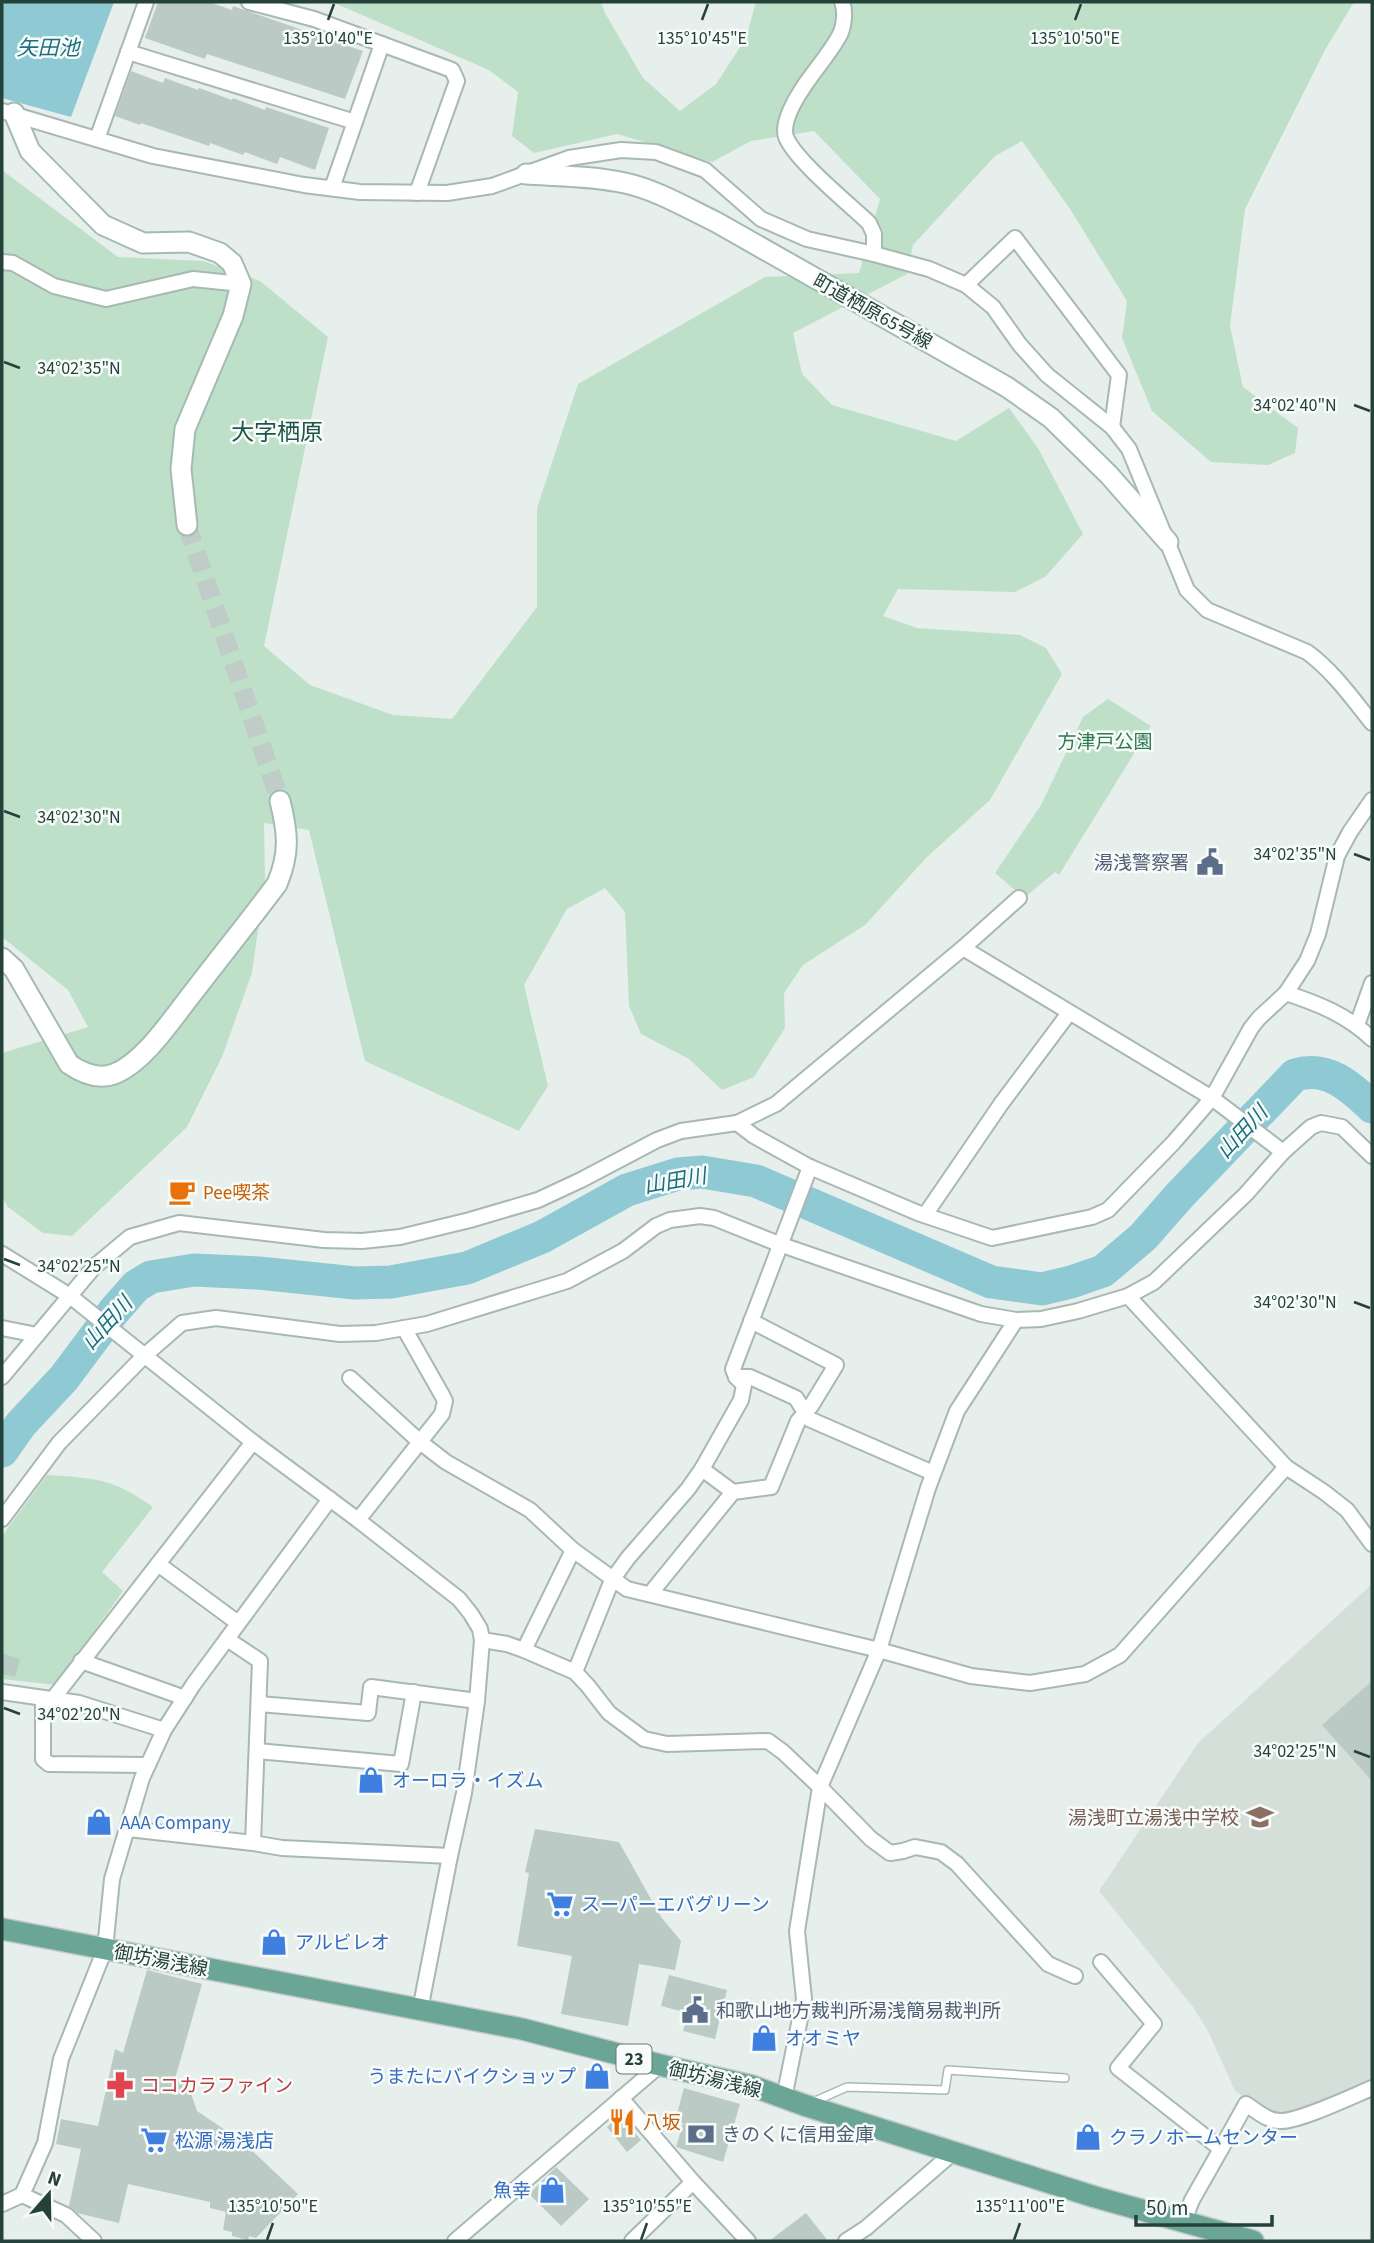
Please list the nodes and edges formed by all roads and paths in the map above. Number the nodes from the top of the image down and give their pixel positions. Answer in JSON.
{"nodes":[{"id":1,"x":146,"y":2,"type":"edge"},
{"id":2,"x":248,"y":2,"type":"edge"},
{"id":3,"x":842,"y":2,"type":"edge"},
{"id":4,"x":382,"y":44,"type":"junction"},
{"id":5,"x":128,"y":52,"type":"junction"},
{"id":6,"x":8,"y":112,"type":"edge"},
{"id":7,"x":355,"y":122,"type":"junction"},
{"id":8,"x":97,"y":139,"type":"junction"},
{"id":9,"x":526,"y":174,"type":"junction"},
{"id":10,"x":332,"y":188,"type":"junction"},
{"id":11,"x":417,"y":193,"type":"junction"},
{"id":12,"x":874,"y":254,"type":"junction"},
{"id":13,"x":2,"y":262,"type":"edge"},
{"id":14,"x":241,"y":284,"type":"junction"},
{"id":15,"x":966,"y":285,"type":"junction"},
{"id":16,"x":1112,"y":427,"type":"junction"},
{"id":17,"x":187,"y":525,"type":"tunnel mouth"},
{"id":18,"x":1168,"y":542,"type":"junction"},
{"id":19,"x":1372,"y":723,"type":"edge"},
{"id":20,"x":1372,"y":800,"type":"edge"},
{"id":21,"x":280,"y":801,"type":"tunnel mouth"},
{"id":22,"x":1019,"y":898,"type":"dead end"},
{"id":23,"x":963,"y":948,"type":"junction"},
{"id":24,"x":2,"y":958,"type":"edge"},
{"id":25,"x":1372,"y":983,"type":"edge"},
{"id":26,"x":1286,"y":993,"type":"junction"},
{"id":27,"x":1069,"y":1013,"type":"junction"},
{"id":28,"x":1357,"y":1025,"type":"junction"},
{"id":29,"x":1372,"y":1039,"type":"edge"},
{"id":30,"x":1217,"y":1102,"type":"junction"},
{"id":31,"x":737,"y":1123,"type":"junction"},
{"id":32,"x":1283,"y":1152,"type":"junction"},
{"id":33,"x":1372,"y":1156,"type":"edge"},
{"id":34,"x":808,"y":1171,"type":"junction"},
{"id":35,"x":925,"y":1215,"type":"junction"},
{"id":36,"x":781,"y":1239,"type":"junction"},
{"id":37,"x":2,"y":1254,"type":"edge"},
{"id":38,"x":70,"y":1296,"type":"junction"},
{"id":39,"x":1128,"y":1296,"type":"junction"},
{"id":40,"x":751,"y":1321,"type":"junction"},
{"id":41,"x":1016,"y":1321,"type":"junction"},
{"id":42,"x":2,"y":1328,"type":"edge"},
{"id":43,"x":404,"y":1328,"type":"junction"},
{"id":44,"x":37,"y":1335,"type":"junction"},
{"id":45,"x":139,"y":1352,"type":"junction"},
{"id":46,"x":2,"y":1377,"type":"edge"},
{"id":47,"x":736,"y":1377,"type":"junction"},
{"id":48,"x":350,"y":1378,"type":"dead end"},
{"id":49,"x":804,"y":1413,"type":"junction"},
{"id":50,"x":253,"y":1442,"type":"junction"},
{"id":51,"x":419,"y":1442,"type":"junction"},
{"id":52,"x":1286,"y":1467,"type":"junction"},
{"id":53,"x":702,"y":1469,"type":"junction"},
{"id":54,"x":933,"y":1473,"type":"junction"},
{"id":55,"x":733,"y":1492,"type":"junction"},
{"id":56,"x":330,"y":1499,"type":"junction"},
{"id":57,"x":2,"y":1519,"type":"edge"},
{"id":58,"x":358,"y":1520,"type":"junction"},
{"id":59,"x":1372,"y":1542,"type":"edge"},
{"id":60,"x":573,"y":1550,"type":"junction"},
{"id":61,"x":158,"y":1564,"type":"junction"},
{"id":62,"x":612,"y":1580,"type":"junction"},
{"id":63,"x":650,"y":1594,"type":"junction"},
{"id":64,"x":238,"y":1623,"type":"junction"},
{"id":65,"x":227,"y":1639,"type":"junction"},
{"id":66,"x":482,"y":1640,"type":"junction"},
{"id":67,"x":524,"y":1650,"type":"junction"},
{"id":68,"x":879,"y":1650,"type":"junction"},
{"id":69,"x":81,"y":1661,"type":"junction"},
{"id":70,"x":575,"y":1672,"type":"junction"},
{"id":71,"x":2,"y":1692,"type":"edge"},
{"id":72,"x":414,"y":1692,"type":"junction"},
{"id":73,"x":185,"y":1698,"type":"junction"},
{"id":74,"x":47,"y":1699,"type":"junction"},
{"id":75,"x":477,"y":1701,"type":"junction"},
{"id":76,"x":258,"y":1704,"type":"junction"},
{"id":77,"x":164,"y":1730,"type":"junction"},
{"id":78,"x":257,"y":1751,"type":"junction"},
{"id":79,"x":148,"y":1765,"type":"junction"},
{"id":80,"x":820,"y":1787,"type":"junction"},
{"id":81,"x":128,"y":1829,"type":"junction"},
{"id":82,"x":253,"y":1843,"type":"junction"},
{"id":83,"x":450,"y":1856,"type":"junction"},
{"id":84,"x":2,"y":1929,"type":"edge"},
{"id":85,"x":106,"y":1949,"type":"junction"},
{"id":86,"x":1101,"y":1962,"type":"dead end"},
{"id":87,"x":1075,"y":1976,"type":"dead end"},
{"id":88,"x":420,"y":2010,"type":"junction"},
{"id":89,"x":660,"y":2065,"type":"junction"},
{"id":90,"x":1065,"y":2078,"type":"dead end"},
{"id":91,"x":1372,"y":2088,"type":"edge"},
{"id":92,"x":621,"y":2098,"type":"junction"},
{"id":93,"x":794,"y":2102,"type":"junction"},
{"id":94,"x":1221,"y":2149,"type":"junction"},
{"id":95,"x":955,"y":2151,"type":"junction"},
{"id":96,"x":693,"y":2182,"type":"junction"},
{"id":97,"x":22,"y":2195,"type":"junction"},
{"id":98,"x":2,"y":2204,"type":"edge"},
{"id":99,"x":1183,"y":2223,"type":"junction"},
{"id":100,"x":472,"y":2236,"type":"edge"},
{"id":101,"x":94,"y":2241,"type":"edge"},
{"id":102,"x":455,"y":2241,"type":"edge"},
{"id":103,"x":632,"y":2241,"type":"edge"},
{"id":104,"x":748,"y":2241,"type":"edge"},
{"id":105,"x":846,"y":2241,"type":"edge"},
{"id":106,"x":1253,"y":2241,"type":"edge"}],
"edges":[{"from":1,"to":5,"type":"street"},
{"from":2,"to":4,"type":"street"},
{"from":3,"to":12,"type":"street"},
{"from":4,"to":7,"type":"street"},
{"from":4,"to":11,"type":"street"},
{"from":5,"to":7,"type":"street"},
{"from":5,"to":8,"type":"street"},
{"from":6,"to":8,"type":"street"},
{"from":6,"to":14,"type":"street"},
{"from":7,"to":10,"type":"street"},
{"from":8,"to":10,"type":"street"},
{"from":9,"to":11,"type":"street"},
{"from":9,"to":12,"type":"street"},
{"from":9,"to":18,"type":"street","name":"町道栖原65号線"},
{"from":10,"to":11,"type":"street"},
{"from":12,"to":15,"type":"street"},
{"from":13,"to":14,"type":"street"},
{"from":14,"to":17,"type":"street"},
{"from":15,"to":16,"type":"street"},
{"from":15,"to":16,"type":"street"},
{"from":16,"to":18,"type":"street"},
{"from":18,"to":19,"type":"street"},
{"from":20,"to":26,"type":"street"},
{"from":21,"to":24,"type":"street"},
{"from":22,"to":23,"type":"street"},
{"from":23,"to":27,"type":"street"},
{"from":23,"to":31,"type":"street"},
{"from":25,"to":28,"type":"street"},
{"from":26,"to":28,"type":"street"},
{"from":26,"to":30,"type":"street"},
{"from":27,"to":30,"type":"street"},
{"from":27,"to":35,"type":"street"},
{"from":28,"to":29,"type":"street"},
{"from":30,"to":32,"type":"street"},
{"from":30,"to":35,"type":"street"},
{"from":31,"to":34,"type":"street"},
{"from":31,"to":38,"type":"street"},
{"from":32,"to":33,"type":"street"},
{"from":32,"to":39,"type":"street"},
{"from":34,"to":35,"type":"street"},
{"from":34,"to":36,"type":"street"},
{"from":36,"to":40,"type":"street"},
{"from":36,"to":41,"type":"street"},
{"from":36,"to":43,"type":"street"},
{"from":37,"to":38,"type":"street"},
{"from":38,"to":44,"type":"street"},
{"from":38,"to":45,"type":"street"},
{"from":39,"to":41,"type":"street"},
{"from":39,"to":52,"type":"street"},
{"from":40,"to":47,"type":"street"},
{"from":40,"to":49,"type":"street"},
{"from":41,"to":54,"type":"street"},
{"from":42,"to":44,"type":"street"},
{"from":43,"to":45,"type":"street"},
{"from":43,"to":51,"type":"street"},
{"from":44,"to":46,"type":"street"},
{"from":45,"to":50,"type":"street"},
{"from":45,"to":57,"type":"street"},
{"from":47,"to":49,"type":"street"},
{"from":47,"to":53,"type":"street"},
{"from":48,"to":51,"type":"street"},
{"from":49,"to":54,"type":"street"},
{"from":49,"to":55,"type":"street"},
{"from":50,"to":56,"type":"street"},
{"from":50,"to":61,"type":"street"},
{"from":51,"to":58,"type":"street"},
{"from":51,"to":60,"type":"street"},
{"from":52,"to":59,"type":"street"},
{"from":52,"to":68,"type":"street"},
{"from":53,"to":55,"type":"street"},
{"from":53,"to":62,"type":"street"},
{"from":54,"to":68,"type":"street"},
{"from":55,"to":63,"type":"street"},
{"from":56,"to":58,"type":"street"},
{"from":56,"to":64,"type":"street"},
{"from":58,"to":66,"type":"street"},
{"from":60,"to":62,"type":"street"},
{"from":60,"to":67,"type":"street"},
{"from":61,"to":64,"type":"street"},
{"from":61,"to":69,"type":"street"},
{"from":62,"to":63,"type":"street"},
{"from":62,"to":70,"type":"street"},
{"from":63,"to":68,"type":"street"},
{"from":64,"to":65,"type":"street"},
{"from":65,"to":73,"type":"street"},
{"from":65,"to":76,"type":"street"},
{"from":66,"to":67,"type":"street"},
{"from":66,"to":75,"type":"street"},
{"from":67,"to":70,"type":"street"},
{"from":68,"to":80,"type":"street"},
{"from":69,"to":73,"type":"street"},
{"from":69,"to":74,"type":"street"},
{"from":70,"to":80,"type":"street"},
{"from":71,"to":74,"type":"street"},
{"from":72,"to":75,"type":"street"},
{"from":72,"to":76,"type":"street"},
{"from":72,"to":78,"type":"street"},
{"from":73,"to":77,"type":"street"},
{"from":74,"to":77,"type":"street"},
{"from":74,"to":79,"type":"street"},
{"from":75,"to":83,"type":"street"},
{"from":76,"to":78,"type":"street"},
{"from":77,"to":79,"type":"street"},
{"from":78,"to":82,"type":"street"},
{"from":79,"to":81,"type":"street"},
{"from":80,"to":87,"type":"street"},
{"from":80,"to":93,"type":"street"},
{"from":81,"to":82,"type":"street"},
{"from":81,"to":85,"type":"street"},
{"from":82,"to":83,"type":"street"},
{"from":83,"to":88,"type":"street"},
{"from":84,"to":85,"type":"main road","name":"御坊湯浅線","number":"23"},
{"from":85,"to":88,"type":"main road","name":"御坊湯浅線","number":"23"},
{"from":85,"to":97,"type":"street"},
{"from":86,"to":94,"type":"street"},
{"from":88,"to":89,"type":"main road","name":"御坊湯浅線","number":"23"},
{"from":89,"to":92,"type":"street"},
{"from":89,"to":93,"type":"main road","name":"御坊湯浅線","number":"23"},
{"from":90,"to":93,"type":"lane"},
{"from":91,"to":94,"type":"street"},
{"from":92,"to":96,"type":"street"},
{"from":92,"to":100,"type":"street"},
{"from":93,"to":95,"type":"main road","name":"御坊湯浅線","number":"23"},
{"from":94,"to":99,"type":"street"},
{"from":95,"to":99,"type":"main road","name":"御坊湯浅線","number":"23"},
{"from":95,"to":105,"type":"street"},
{"from":96,"to":103,"type":"street"},
{"from":96,"to":104,"type":"street"},
{"from":97,"to":98,"type":"street"},
{"from":97,"to":101,"type":"street"},
{"from":99,"to":106,"type":"main road","name":"御坊湯浅線","number":"23"},
{"from":100,"to":102,"type":"street"}]}
